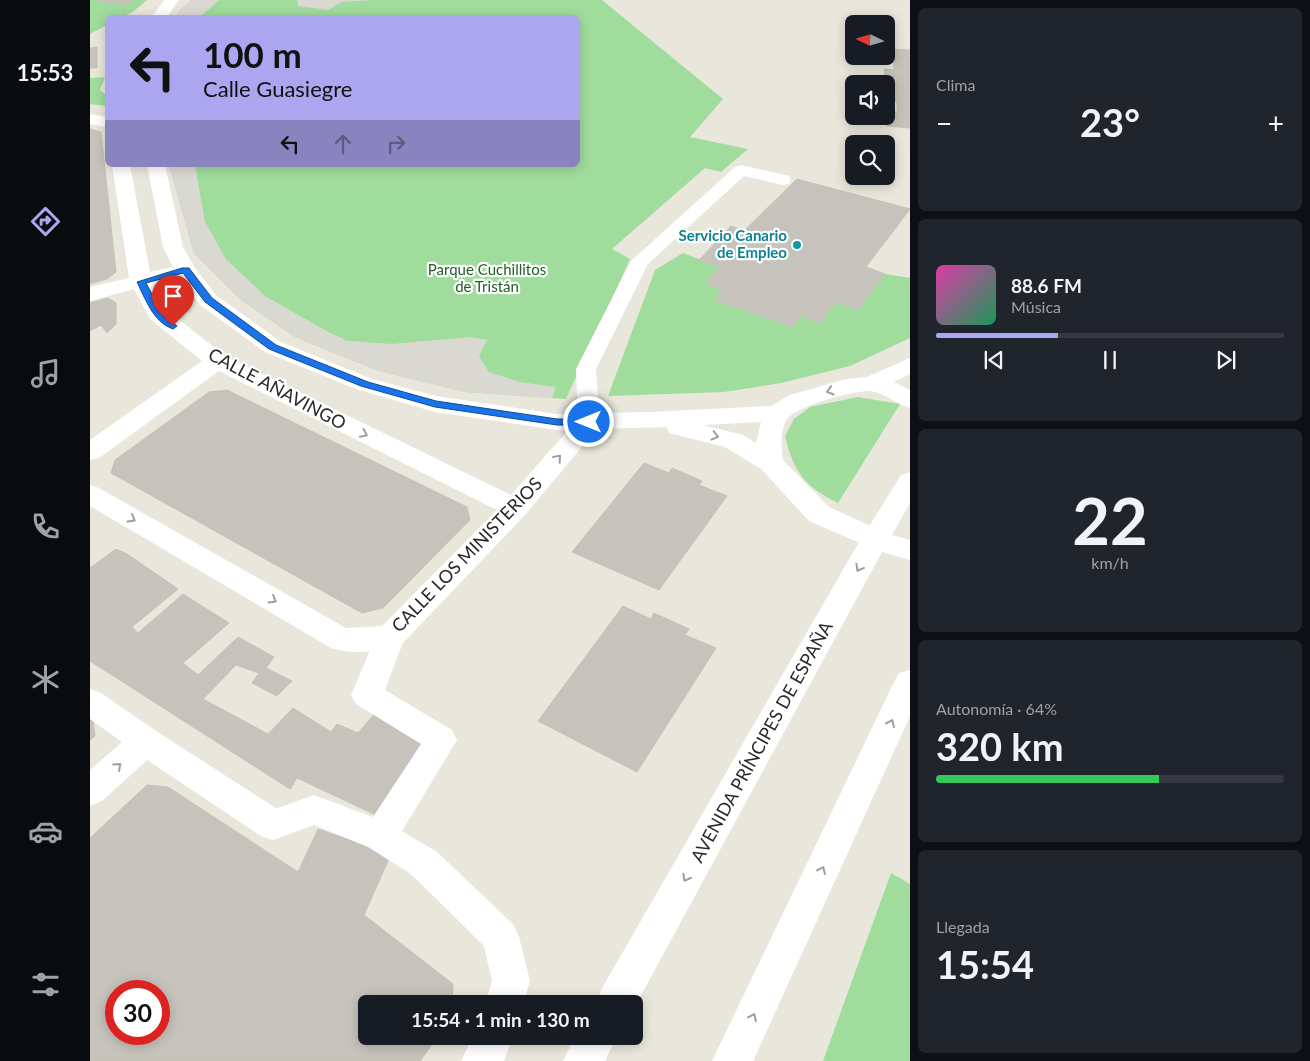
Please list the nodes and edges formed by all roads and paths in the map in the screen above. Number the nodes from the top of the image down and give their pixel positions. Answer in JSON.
{"nodes":[{"id":1,"x":172,"y":0,"type":"edge"},
{"id":2,"x":160,"y":15,"type":"edge"},
{"id":3,"x":90,"y":119,"type":"edge"},
{"id":4,"x":105,"y":122,"type":"edge"},
{"id":5,"x":121,"y":167,"type":"edge"},
{"id":6,"x":156,"y":167,"type":"edge"},
{"id":7,"x":783,"y":180,"type":"dead end"},
{"id":8,"x":186,"y":270,"type":"junction"},
{"id":9,"x":141,"y":282,"type":"junction"},
{"id":10,"x":90,"y":294,"type":"edge"},
{"id":11,"x":217,"y":361,"type":"junction"},
{"id":12,"x":910,"y":365,"type":"edge"},
{"id":13,"x":871,"y":384,"type":"junction"},
{"id":14,"x":910,"y":400,"type":"edge"},
{"id":15,"x":779,"y":413,"type":"junction"},
{"id":16,"x":650,"y":420,"type":"junction"},
{"id":17,"x":589,"y":422,"type":"junction"},
{"id":18,"x":90,"y":452,"type":"edge"},
{"id":19,"x":770,"y":463,"type":"junction"},
{"id":20,"x":910,"y":481,"type":"edge"},
{"id":21,"x":90,"y":494,"type":"edge"},
{"id":22,"x":515,"y":508,"type":"junction"},
{"id":23,"x":876,"y":540,"type":"junction"},
{"id":24,"x":910,"y":550,"type":"edge"},
{"id":25,"x":390,"y":637,"type":"junction"},
{"id":26,"x":910,"y":682,"type":"edge"},
{"id":27,"x":90,"y":702,"type":"edge"},
{"id":28,"x":145,"y":741,"type":"junction"},
{"id":29,"x":90,"y":791,"type":"edge"},
{"id":30,"x":380,"y":836,"type":"junction"},
{"id":31,"x":507,"y":995,"type":"edge"},
{"id":32,"x":620,"y":995,"type":"edge"},
{"id":33,"x":490,"y":1045,"type":"edge"},
{"id":34,"x":592,"y":1045,"type":"edge"},
{"id":35,"x":481,"y":1061,"type":"edge"},
{"id":36,"x":584,"y":1061,"type":"edge"},
{"id":37,"x":732,"y":1061,"type":"edge"}],
"edges":[{"from":1,"to":2,"type":"street"},
{"from":3,"to":4,"type":"street"},
{"from":5,"to":9,"type":"street","name":"CALLE AÑAVINGO"},
{"from":6,"to":8,"type":"street"},
{"from":7,"to":17,"type":"lane"},
{"from":8,"to":9,"type":"street"},
{"from":8,"to":17,"type":"street"},
{"from":9,"to":10,"type":"street"},
{"from":9,"to":11,"type":"street","name":"CALLE AÑAVINGO"},
{"from":11,"to":18,"type":"street"},
{"from":11,"to":22,"type":"street","name":"CALLE AÑAVINGO","one_way":true},
{"from":12,"to":13,"type":"street"},
{"from":13,"to":14,"type":"street"},
{"from":13,"to":15,"type":"street","one_way":true},
{"from":15,"to":16,"type":"street"},
{"from":15,"to":19,"type":"street"},
{"from":16,"to":17,"type":"street"},
{"from":16,"to":19,"type":"street","one_way":true},
{"from":22,"to":17,"type":"street","name":"CALLE LOS MINISTERIOS","one_way":true},
{"from":19,"to":23,"type":"street"},
{"from":20,"to":23,"type":"street","name":"AVENIDA PRÍNCIPES DE ESPAÑA"},
{"from":21,"to":25,"type":"street","name":"CALLE LOS MINISTERIOS","one_way":true},
{"from":22,"to":25,"type":"street","name":"CALLE LOS MINISTERIOS"},
{"from":23,"to":24,"type":"street"},
{"from":23,"to":32,"type":"street","name":"AVENIDA PRÍNCIPES DE ESPAÑA","one_way":true},
{"from":25,"to":30,"type":"street"},
{"from":37,"to":26,"type":"street","one_way":true},
{"from":27,"to":28,"type":"street"},
{"from":29,"to":28,"type":"street","one_way":true},
{"from":28,"to":30,"type":"street"},
{"from":30,"to":31,"type":"street"},
{"from":33,"to":35,"type":"street"},
{"from":34,"to":36,"type":"street"}]}
